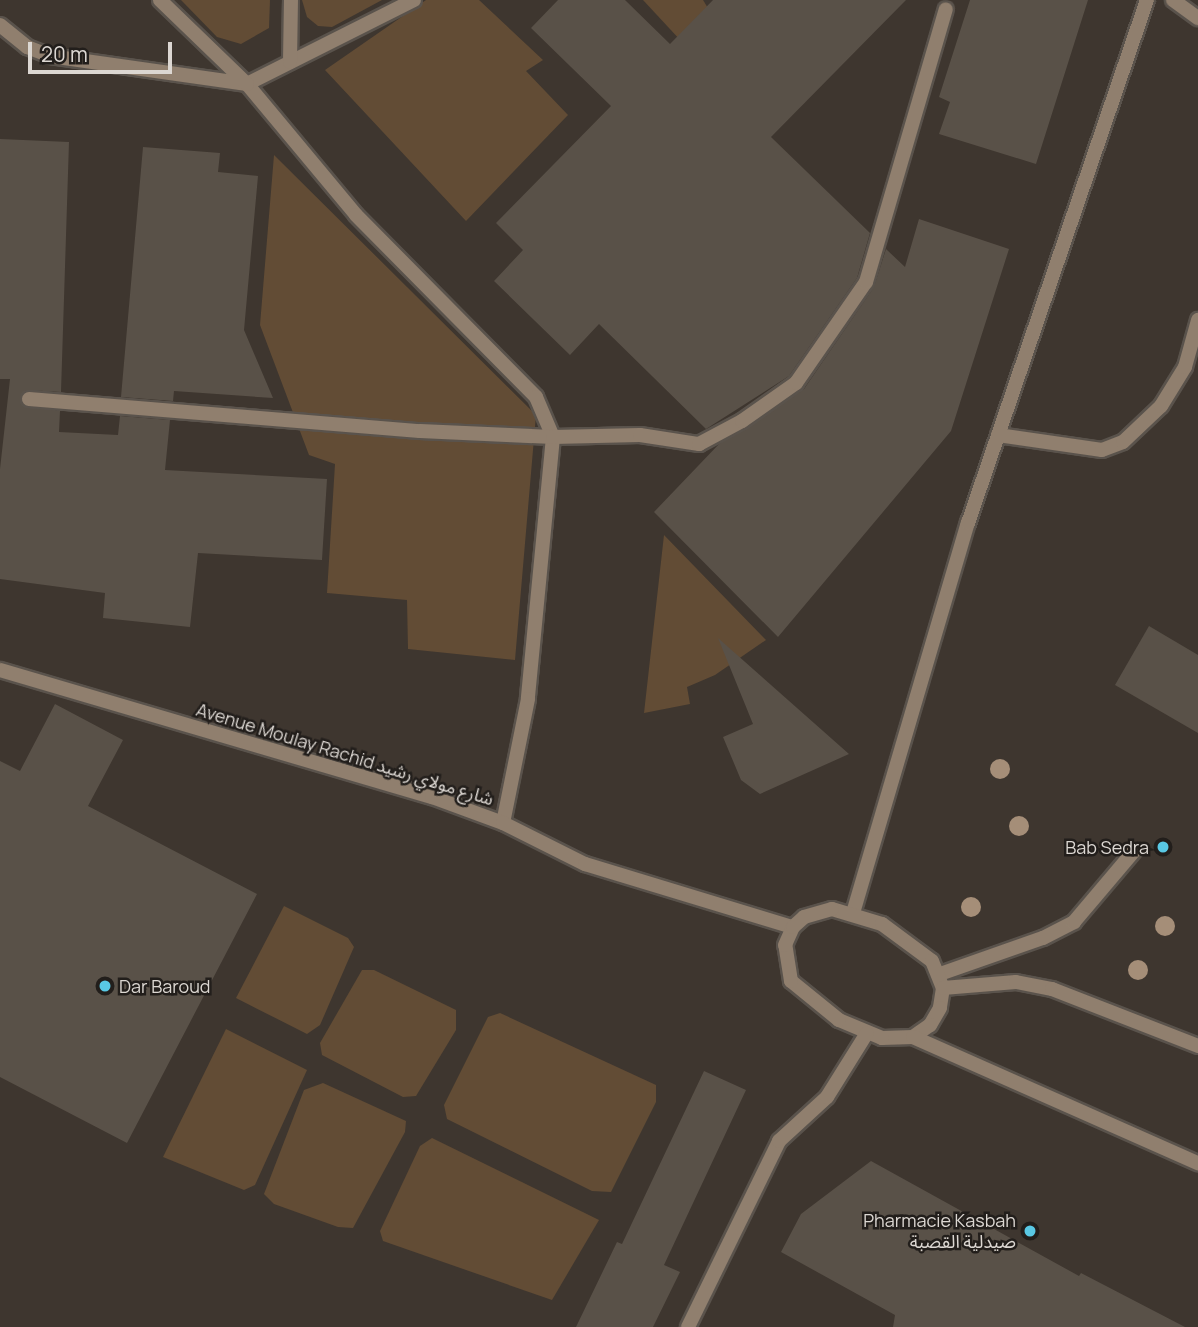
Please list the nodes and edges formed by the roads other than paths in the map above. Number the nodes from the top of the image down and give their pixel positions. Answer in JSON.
{"nodes":[{"id":1,"x":160,"y":0,"type":"edge"},
{"id":2,"x":291,"y":0,"type":"edge"},
{"id":3,"x":414,"y":0,"type":"edge"},
{"id":4,"x":1147,"y":0,"type":"edge"},
{"id":5,"x":1173,"y":0,"type":"edge"},
{"id":6,"x":946,"y":9,"type":"dead end"},
{"id":7,"x":1198,"y":18,"type":"edge"},
{"id":8,"x":0,"y":25,"type":"edge"},
{"id":9,"x":290,"y":62,"type":"junction"},
{"id":10,"x":247,"y":84,"type":"junction"},
{"id":11,"x":1198,"y":320,"type":"edge"},
{"id":12,"x":29,"y":399,"type":"dead end"},
{"id":13,"x":998,"y":435,"type":"junction"},
{"id":14,"x":553,"y":438,"type":"junction"},
{"id":15,"x":0,"y":670,"type":"edge"},
{"id":16,"x":503,"y":823,"type":"junction"},
{"id":17,"x":1134,"y":851,"type":"dead end"},
{"id":18,"x":853,"y":913,"type":"junction"},
{"id":19,"x":793,"y":927,"type":"junction"},
{"id":20,"x":942,"y":981,"type":"junction"},
{"id":21,"x":867,"y":1033,"type":"junction"},
{"id":22,"x":913,"y":1037,"type":"junction"},
{"id":23,"x":1198,"y":1046,"type":"edge"},
{"id":24,"x":1198,"y":1163,"type":"edge"},
{"id":25,"x":688,"y":1327,"type":"edge"}],
"edges":[{"from":1,"to":10,"type":"street"},
{"from":2,"to":9,"type":"street"},
{"from":3,"to":9,"type":"street"},
{"from":4,"to":13,"type":"street"},
{"from":5,"to":7,"type":"street"},
{"from":6,"to":14,"type":"street"},
{"from":8,"to":10,"type":"street"},
{"from":9,"to":10,"type":"street"},
{"from":10,"to":14,"type":"street"},
{"from":11,"to":13,"type":"street"},
{"from":12,"to":14,"type":"street"},
{"from":13,"to":18,"type":"street"},
{"from":14,"to":16,"type":"street"},
{"from":15,"to":16,"type":"street","name":"Avenue Moulay Rachid شارع مولاي رشيد"},
{"from":16,"to":19,"type":"street","name":"Avenue Moulay Rachid شارع مولاي رشيد"},
{"from":17,"to":20,"type":"street"},
{"from":18,"to":19,"type":"street"},
{"from":18,"to":20,"type":"street"},
{"from":19,"to":21,"type":"street"},
{"from":20,"to":22,"type":"street"},
{"from":20,"to":23,"type":"street"},
{"from":21,"to":22,"type":"street"},
{"from":21,"to":25,"type":"street"},
{"from":22,"to":24,"type":"street"}]}
